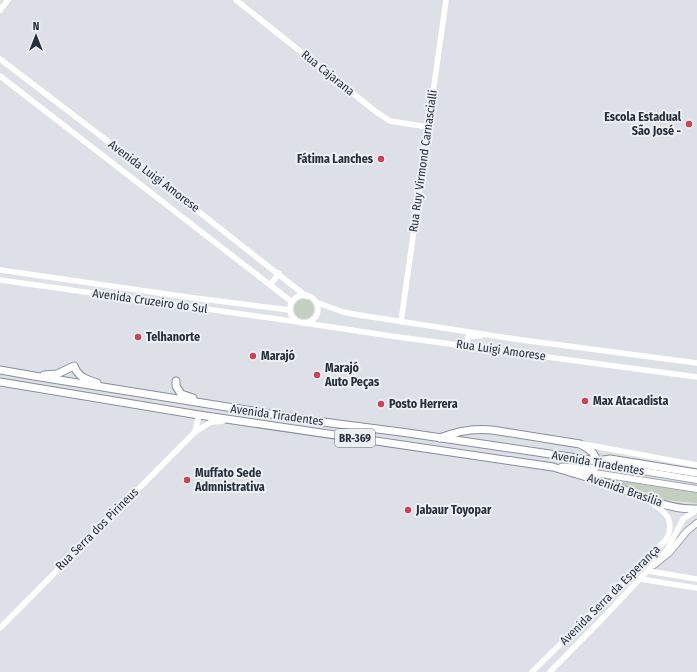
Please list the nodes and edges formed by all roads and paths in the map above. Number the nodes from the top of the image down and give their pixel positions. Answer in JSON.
{"nodes":[{"id":1,"x":8,"y":0,"type":"edge"},
{"id":2,"x":236,"y":0,"type":"edge"},
{"id":3,"x":446,"y":0,"type":"edge"},
{"id":4,"x":0,"y":10,"type":"edge"},
{"id":5,"x":0,"y":59,"type":"edge"},
{"id":6,"x":0,"y":76,"type":"edge"},
{"id":7,"x":428,"y":127,"type":"junction"},
{"id":8,"x":0,"y":270,"type":"edge"},
{"id":9,"x":279,"y":273,"type":"junction"},
{"id":10,"x":0,"y":280,"type":"edge"},
{"id":11,"x":270,"y":285,"type":"junction"},
{"id":12,"x":306,"y":296,"type":"junction"},
{"id":13,"x":292,"y":302,"type":"junction"},
{"id":14,"x":316,"y":302,"type":"junction"},
{"id":15,"x":290,"y":310,"type":"junction"},
{"id":16,"x":302,"y":322,"type":"junction"},
{"id":17,"x":401,"y":322,"type":"junction"},
{"id":18,"x":499,"y":336,"type":"junction"},
{"id":19,"x":467,"y":345,"type":"junction"},
{"id":20,"x":697,"y":362,"type":"edge"},
{"id":21,"x":0,"y":370,"type":"edge"},
{"id":22,"x":34,"y":376,"type":"junction"},
{"id":23,"x":697,"y":377,"type":"edge"},
{"id":24,"x":176,"y":381,"type":"dead end"},
{"id":25,"x":0,"y":382,"type":"edge"},
{"id":26,"x":123,"y":391,"type":"junction"},
{"id":27,"x":214,"y":405,"type":"junction"},
{"id":28,"x":272,"y":414,"type":"junction"},
{"id":29,"x":199,"y":415,"type":"junction"},
{"id":30,"x":242,"y":421,"type":"junction"},
{"id":31,"x":195,"y":432,"type":"junction"},
{"id":32,"x":455,"y":432,"type":"junction"},
{"id":33,"x":440,"y":438,"type":"junction"},
{"id":34,"x":481,"y":444,"type":"junction"},
{"id":35,"x":580,"y":444,"type":"junction"},
{"id":36,"x":597,"y":461,"type":"junction"},
{"id":37,"x":697,"y":465,"type":"edge"},
{"id":38,"x":553,"y":467,"type":"junction"},
{"id":39,"x":697,"y":473,"type":"edge"},
{"id":40,"x":697,"y":480,"type":"edge"},
{"id":41,"x":697,"y":489,"type":"edge"},
{"id":42,"x":644,"y":498,"type":"junction"},
{"id":43,"x":697,"y":510,"type":"edge"},
{"id":44,"x":697,"y":523,"type":"edge"},
{"id":45,"x":654,"y":565,"type":"junction"},
{"id":46,"x":648,"y":571,"type":"junction"},
{"id":47,"x":640,"y":579,"type":"junction"},
{"id":48,"x":697,"y":579,"type":"edge"},
{"id":49,"x":697,"y":588,"type":"edge"},
{"id":50,"x":0,"y":628,"type":"edge"},
{"id":51,"x":532,"y":672,"type":"edge"},
{"id":52,"x":550,"y":672,"type":"edge"}],
"edges":[{"from":1,"to":4,"type":"street"},
{"from":2,"to":7,"type":"street","name":"Rua Cajarana"},
{"from":3,"to":7,"type":"street","name":"Rua Ruy Virmond Carnascialli"},
{"from":5,"to":9,"type":"street","name":"Avenida Luigi Amorese"},
{"from":6,"to":11,"type":"street","name":"Avenida Luigi Amorese"},
{"from":7,"to":17,"type":"street","name":"Rua Ruy Virmond Carnascialli"},
{"from":8,"to":15,"type":"street","name":"Avenida Cruzeiro do Sul"},
{"from":9,"to":11,"type":"street"},
{"from":9,"to":12,"type":"street","name":"Avenida Luigi Amorese"},
{"from":10,"to":16,"type":"street","name":"Avenida Cruzeiro do Sul"},
{"from":11,"to":13,"type":"street","name":"Avenida Luigi Amorese"},
{"from":12,"to":13,"type":"street"},
{"from":12,"to":14,"type":"street"},
{"from":13,"to":15,"type":"street"},
{"from":14,"to":16,"type":"street"},
{"from":14,"to":17,"type":"street","name":"Rua Luigi Amorese"},
{"from":15,"to":16,"type":"street"},
{"from":16,"to":19,"type":"street","name":"Rua Luigi Amorese"},
{"from":17,"to":18,"type":"street","name":"Rua Luigi Amorese"},
{"from":18,"to":19,"type":"street"},
{"from":18,"to":20,"type":"street","name":"Rua Luigi Amorese"},
{"from":19,"to":23,"type":"street","name":"Rua Luigi Amorese"},
{"from":21,"to":22,"type":"highway","name":"Avenida Tiradentes","number":"BR-369"},
{"from":22,"to":26,"type":"highway","name":"Avenida Tiradentes","number":"BR-369"},
{"from":22,"to":26,"type":"highway"},
{"from":24,"to":27,"type":"highway"},
{"from":25,"to":29,"type":"highway","name":"Avenida Tiradentes","number":"BR-369"},
{"from":26,"to":27,"type":"highway","name":"Avenida Tiradentes","number":"BR-369"},
{"from":27,"to":28,"type":"highway","name":"Avenida Tiradentes","number":"BR-369"},
{"from":28,"to":29,"type":"highway"},
{"from":28,"to":33,"type":"highway","name":"Avenida Tiradentes","number":"BR-369"},
{"from":29,"to":30,"type":"highway","name":"Avenida Tiradentes","number":"BR-369"},
{"from":29,"to":31,"type":"street"},
{"from":30,"to":31,"type":"street","name":"Rua Serra dos Pirineus"},
{"from":30,"to":38,"type":"highway","name":"Avenida Tiradentes","number":"BR-369"},
{"from":31,"to":50,"type":"street","name":"Rua Serra dos Pirineus"},
{"from":32,"to":33,"type":"highway"},
{"from":32,"to":34,"type":"highway"},
{"from":32,"to":35,"type":"highway"},
{"from":33,"to":34,"type":"highway","name":"Avenida Tiradentes","number":"BR-369"},
{"from":34,"to":36,"type":"highway","name":"Avenida Tiradentes","number":"BR-369"},
{"from":35,"to":36,"type":"highway"},
{"from":35,"to":37,"type":"street"},
{"from":36,"to":38,"type":"highway"},
{"from":36,"to":39,"type":"highway","number":"BR-369"},
{"from":36,"to":40,"type":"main road","name":"Avenida Tiradentes"},
{"from":38,"to":41,"type":"main road","name":"Avenida Tiradentes"},
{"from":38,"to":42,"type":"highway","name":"Avenida Brasília","number":"BR-369"},
{"from":42,"to":43,"type":"highway","name":"Avenida Brasília","number":"BR-369"},
{"from":42,"to":51,"type":"street","name":"Avenida Serra da Esperança"},
{"from":43,"to":45,"type":"street","name":"Avenida Serra da Esperança"},
{"from":44,"to":45,"type":"main road"},
{"from":45,"to":46,"type":"street","name":"Avenida Serra da Esperança"},
{"from":46,"to":47,"type":"street","name":"Avenida Serra da Esperança"},
{"from":46,"to":48,"type":"street"},
{"from":47,"to":49,"type":"street"},
{"from":47,"to":52,"type":"street","name":"Avenida Serra da Esperança"}]}
